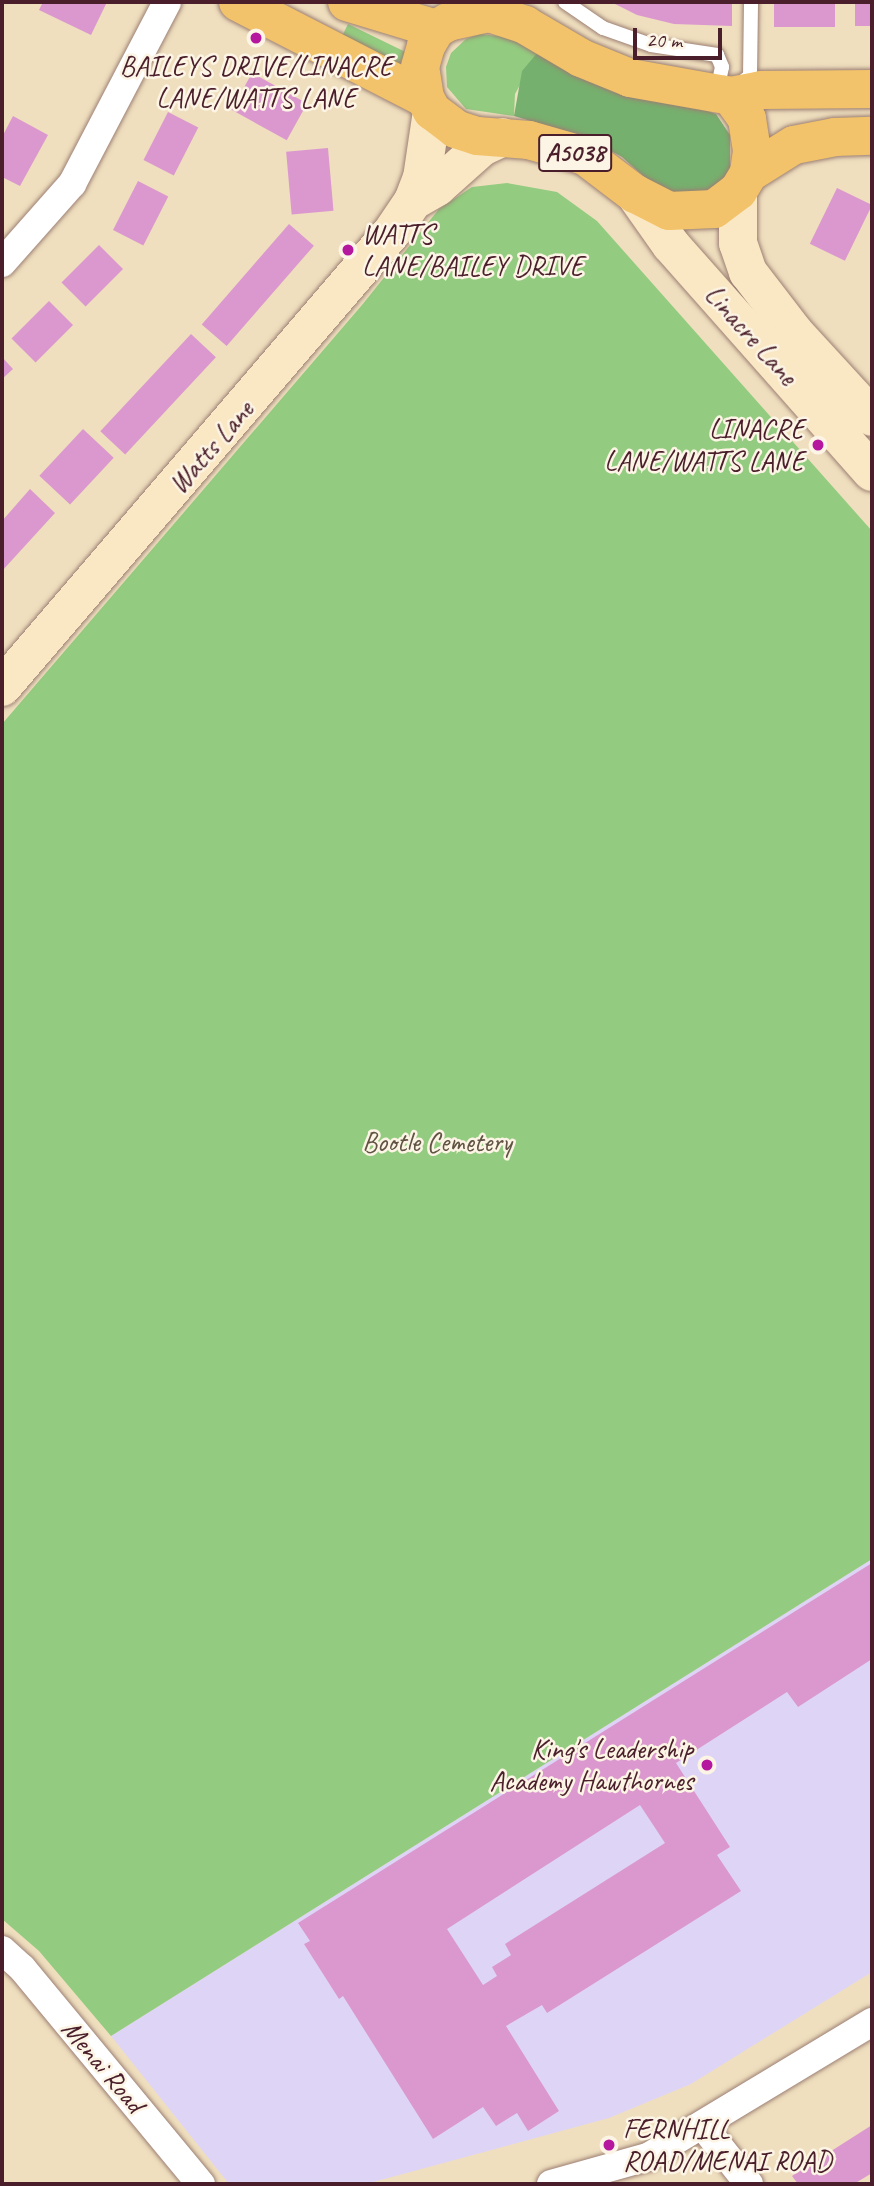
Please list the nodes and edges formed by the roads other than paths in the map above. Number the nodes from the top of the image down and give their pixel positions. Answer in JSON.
{"nodes":[{"id":1,"x":167,"y":2,"type":"edge"},
{"id":2,"x":238,"y":2,"type":"edge"},
{"id":3,"x":347,"y":2,"type":"edge"},
{"id":4,"x":565,"y":2,"type":"edge"},
{"id":5,"x":751,"y":2,"type":"edge"},
{"id":6,"x":521,"y":13,"type":"edge"},
{"id":7,"x":458,"y":15,"type":"edge"},
{"id":8,"x":872,"y":89,"type":"edge"},
{"id":9,"x":725,"y":94,"type":"junction"},
{"id":10,"x":428,"y":105,"type":"junction"},
{"id":11,"x":872,"y":136,"type":"edge"},
{"id":12,"x":503,"y":137,"type":"junction"},
{"id":13,"x":744,"y":182,"type":"junction"},
{"id":14,"x":635,"y":194,"type":"junction"},
{"id":15,"x":413,"y":201,"type":"junction"},
{"id":16,"x":2,"y":263,"type":"edge"},
{"id":17,"x":872,"y":416,"type":"edge"},
{"id":18,"x":872,"y":472,"type":"edge"},
{"id":19,"x":2,"y":687,"type":"edge"},
{"id":20,"x":2,"y":1950,"type":"edge"},
{"id":21,"x":872,"y":2022,"type":"edge"},
{"id":22,"x":703,"y":2126,"type":"junction"},
{"id":23,"x":201,"y":2184,"type":"edge"},
{"id":24,"x":551,"y":2184,"type":"edge"},
{"id":25,"x":749,"y":2184,"type":"edge"}],
"edges":[{"from":1,"to":16,"type":"street"},
{"from":2,"to":10,"type":"main road","number":"A5038"},
{"from":3,"to":7,"type":"main road"},
{"from":4,"to":9,"type":"lane"},
{"from":5,"to":9,"type":"lane"},
{"from":6,"to":7,"type":"main road"},
{"from":6,"to":9,"type":"main road"},
{"from":7,"to":10,"type":"main road"},
{"from":8,"to":9,"type":"main road"},
{"from":9,"to":13,"type":"main road"},
{"from":10,"to":12,"type":"main road","number":"A5038"},
{"from":10,"to":15,"type":"street","name":"Watts Lane"},
{"from":11,"to":13,"type":"main road","number":"A5038"},
{"from":12,"to":14,"type":"main road","number":"A5038"},
{"from":12,"to":15,"type":"street","name":"Watts Lane"},
{"from":13,"to":14,"type":"main road","number":"A5038"},
{"from":13,"to":17,"type":"street","name":"Linacre Lane"},
{"from":14,"to":18,"type":"street","name":"Linacre Lane"},
{"from":15,"to":19,"type":"street","name":"Watts Lane"},
{"from":20,"to":23,"type":"street","name":"Menai Road"},
{"from":21,"to":22,"type":"street"},
{"from":22,"to":24,"type":"street"},
{"from":22,"to":25,"type":"street"}]}
